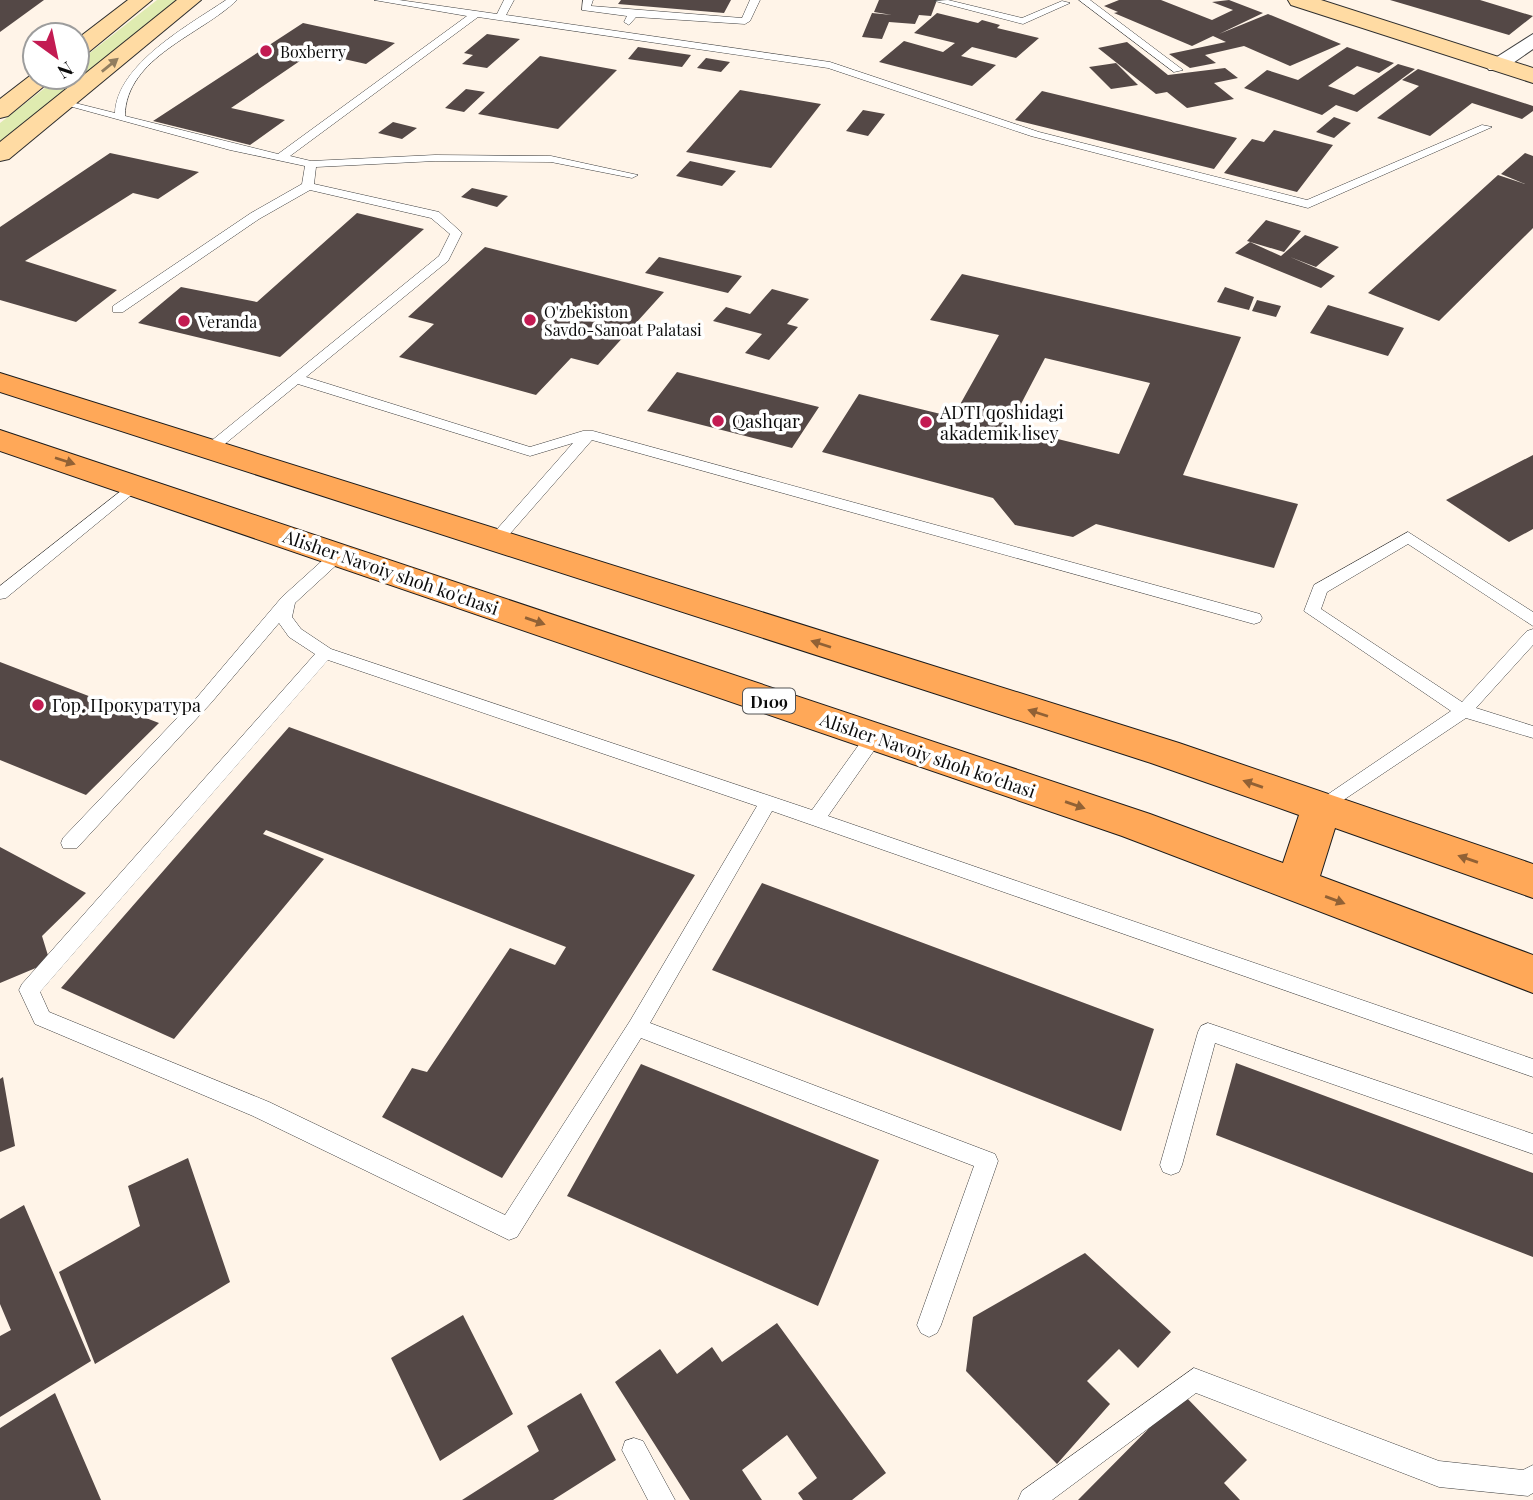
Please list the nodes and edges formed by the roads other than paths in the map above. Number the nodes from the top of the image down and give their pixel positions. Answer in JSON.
{"nodes":[{"id":1,"x":141,"y":0,"type":"edge"},
{"id":2,"x":190,"y":0,"type":"edge"},
{"id":3,"x":232,"y":0,"type":"edge"},
{"id":4,"x":379,"y":0,"type":"edge"},
{"id":5,"x":509,"y":0,"type":"edge"},
{"id":6,"x":588,"y":0,"type":"edge"},
{"id":7,"x":755,"y":0,"type":"edge"},
{"id":8,"x":1077,"y":0,"type":"edge"},
{"id":9,"x":1084,"y":0,"type":"edge"},
{"id":10,"x":1299,"y":0,"type":"edge"},
{"id":11,"x":940,"y":1,"type":"edge"},
{"id":12,"x":1061,"y":1,"type":"edge"},
{"id":13,"x":476,"y":14,"type":"junction"},
{"id":14,"x":633,"y":14,"type":"junction"},
{"id":15,"x":500,"y":18,"type":"junction"},
{"id":16,"x":623,"y":35,"type":"junction"},
{"id":17,"x":91,"y":39,"type":"edge"},
{"id":18,"x":1533,"y":40,"type":"edge"},
{"id":19,"x":1496,"y":66,"type":"junction"},
{"id":20,"x":1178,"y":70,"type":"dead end"},
{"id":21,"x":1533,"y":76,"type":"edge"},
{"id":22,"x":25,"y":91,"type":"edge"},
{"id":23,"x":63,"y":103,"type":"junction"},
{"id":24,"x":0,"y":111,"type":"edge"},
{"id":25,"x":120,"y":118,"type":"junction"},
{"id":26,"x":1486,"y":127,"type":"dead end"},
{"id":27,"x":0,"y":154,"type":"edge"},
{"id":28,"x":280,"y":158,"type":"junction"},
{"id":29,"x":311,"y":164,"type":"junction"},
{"id":30,"x":632,"y":175,"type":"dead end"},
{"id":31,"x":308,"y":186,"type":"junction"},
{"id":32,"x":118,"y":309,"type":"dead end"},
{"id":33,"x":298,"y":379,"type":"junction"},
{"id":34,"x":0,"y":382,"type":"edge"},
{"id":35,"x":588,"y":434,"type":"junction"},
{"id":36,"x":0,"y":440,"type":"edge"},
{"id":37,"x":210,"y":449,"type":"junction"},
{"id":38,"x":135,"y":485,"type":"junction"},
{"id":39,"x":496,"y":540,"type":"junction"},
{"id":40,"x":339,"y":554,"type":"junction"},
{"id":41,"x":0,"y":594,"type":"edge"},
{"id":42,"x":288,"y":601,"type":"junction"},
{"id":43,"x":1254,"y":618,"type":"dead end"},
{"id":44,"x":1533,"y":620,"type":"edge"},
{"id":45,"x":1533,"y":635,"type":"edge"},
{"id":46,"x":326,"y":653,"type":"junction"},
{"id":47,"x":1464,"y":710,"type":"junction"},
{"id":48,"x":1533,"y":732,"type":"edge"},
{"id":49,"x":874,"y":737,"type":"junction"},
{"id":50,"x":768,"y":803,"type":"junction"},
{"id":51,"x":1321,"y":808,"type":"junction"},
{"id":52,"x":816,"y":819,"type":"junction"},
{"id":53,"x":70,"y":843,"type":"dead end"},
{"id":54,"x":1533,"y":881,"type":"edge"},
{"id":55,"x":1296,"y":885,"type":"junction"},
{"id":56,"x":1533,"y":974,"type":"edge"},
{"id":57,"x":638,"y":1027,"type":"junction"},
{"id":58,"x":1533,"y":1068,"type":"edge"},
{"id":59,"x":1533,"y":1144,"type":"edge"},
{"id":60,"x":1171,"y":1165,"type":"dead end"},
{"id":61,"x":929,"y":1325,"type":"dead end"},
{"id":62,"x":634,"y":1450,"type":"dead end"},
{"id":63,"x":1533,"y":1478,"type":"edge"},
{"id":64,"x":662,"y":1500,"type":"edge"},
{"id":65,"x":1031,"y":1500,"type":"edge"}],
"edges":[{"from":1,"to":17,"type":"main road"},
{"from":23,"to":2,"type":"main road","one_way":true},
{"from":3,"to":25,"type":"lane"},
{"from":4,"to":13,"type":"lane"},
{"from":5,"to":15,"type":"lane"},
{"from":6,"to":14,"type":"lane"},
{"from":7,"to":14,"type":"lane"},
{"from":8,"to":12,"type":"lane"},
{"from":9,"to":20,"type":"lane"},
{"from":10,"to":19,"type":"main road"},
{"from":11,"to":12,"type":"lane"},
{"from":13,"to":15,"type":"lane"},
{"from":13,"to":28,"type":"lane"},
{"from":14,"to":16,"type":"lane"},
{"from":15,"to":16,"type":"lane"},
{"from":16,"to":26,"type":"lane"},
{"from":18,"to":19,"type":"street"},
{"from":19,"to":21,"type":"main road"},
{"from":22,"to":24,"type":"main road"},
{"from":23,"to":25,"type":"lane"},
{"from":23,"to":27,"type":"main road"},
{"from":25,"to":28,"type":"lane"},
{"from":28,"to":29,"type":"lane"},
{"from":29,"to":30,"type":"lane"},
{"from":29,"to":31,"type":"lane"},
{"from":31,"to":32,"type":"lane"},
{"from":31,"to":33,"type":"lane"},
{"from":33,"to":35,"type":"lane"},
{"from":33,"to":37,"type":"lane"},
{"from":34,"to":37,"type":"main road"},
{"from":35,"to":39,"type":"lane"},
{"from":35,"to":43,"type":"lane"},
{"from":36,"to":38,"type":"main road","name":"Alisher Navoiy shoh ko'chasi","number":"D109","one_way":true},
{"from":37,"to":39,"type":"main road"},
{"from":38,"to":40,"type":"main road","name":"Alisher Navoiy shoh ko'chasi","number":"D109"},
{"from":38,"to":41,"type":"lane"},
{"from":51,"to":39,"type":"main road","one_way":true},
{"from":40,"to":42,"type":"lane"},
{"from":40,"to":49,"type":"main road","name":"Alisher Navoiy shoh ko'chasi","number":"D109","one_way":true},
{"from":42,"to":46,"type":"lane"},
{"from":42,"to":53,"type":"lane"},
{"from":44,"to":47,"type":"lane"},
{"from":45,"to":47,"type":"lane"},
{"from":46,"to":50,"type":"lane"},
{"from":46,"to":57,"type":"lane"},
{"from":47,"to":48,"type":"lane"},
{"from":47,"to":51,"type":"lane"},
{"from":49,"to":52,"type":"lane"},
{"from":49,"to":55,"type":"main road","name":"Alisher Navoiy shoh ko'chasi","number":"D109","one_way":true},
{"from":50,"to":52,"type":"lane"},
{"from":50,"to":57,"type":"lane"},
{"from":54,"to":51,"type":"main road","one_way":true},
{"from":51,"to":55,"type":"main road"},
{"from":52,"to":58,"type":"lane"},
{"from":55,"to":56,"type":"main road","name":"Alisher Navoiy shoh ko'chasi","number":"D109","one_way":true},
{"from":57,"to":61,"type":"lane"},
{"from":59,"to":60,"type":"lane"},
{"from":62,"to":64,"type":"lane"},
{"from":63,"to":65,"type":"lane"}]}
